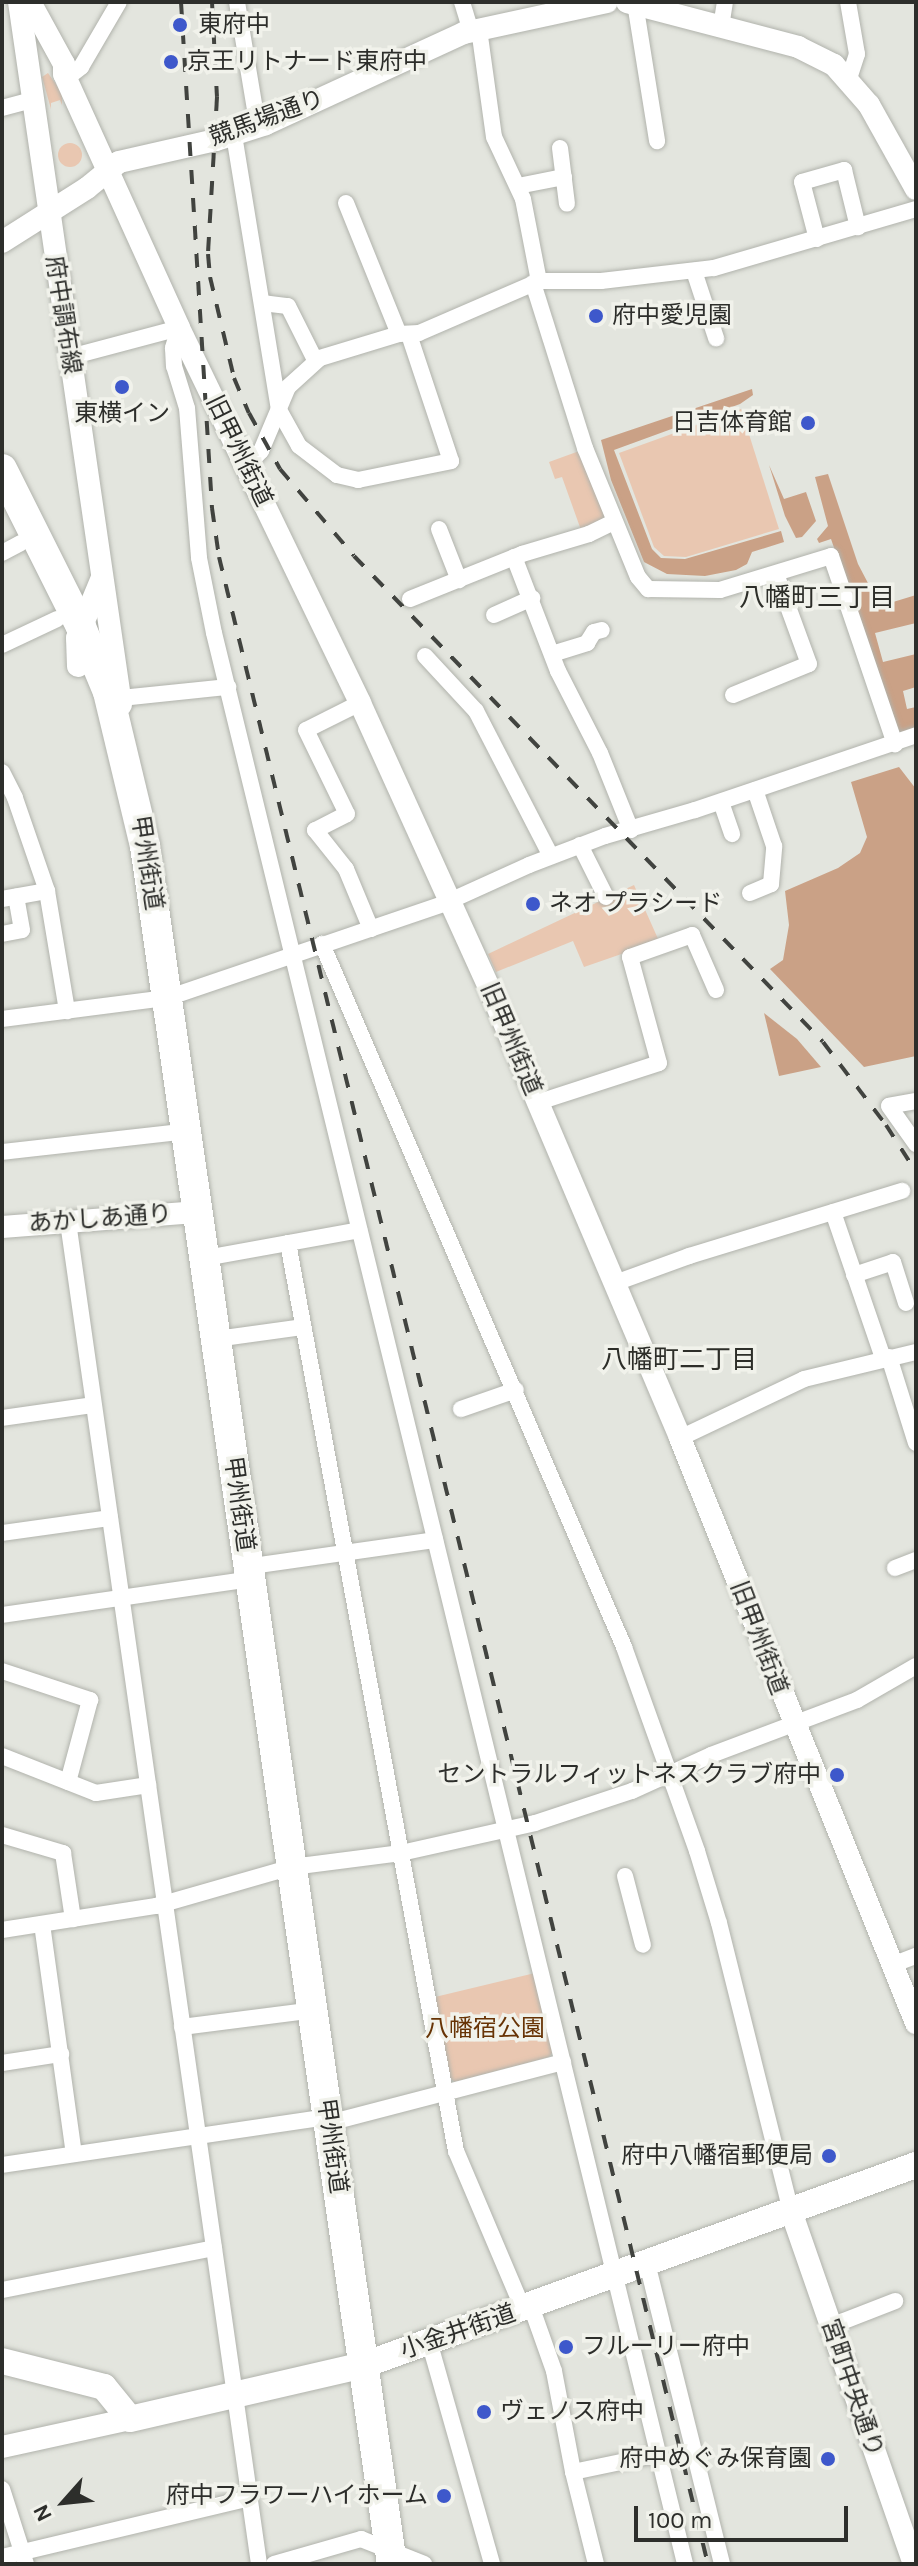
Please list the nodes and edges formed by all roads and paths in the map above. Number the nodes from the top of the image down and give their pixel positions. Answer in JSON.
{"nodes":[{"id":1,"x":19,"y":2,"type":"edge"},
{"id":2,"x":30,"y":2,"type":"edge"},
{"id":3,"x":119,"y":2,"type":"edge"},
{"id":4,"x":237,"y":2,"type":"edge"},
{"id":5,"x":462,"y":2,"type":"edge"},
{"id":6,"x":607,"y":2,"type":"edge"},
{"id":7,"x":725,"y":2,"type":"edge"},
{"id":8,"x":848,"y":2,"type":"edge"},
{"id":9,"x":631,"y":3,"type":"edge"},
{"id":10,"x":721,"y":27,"type":"junction"},
{"id":11,"x":475,"y":30,"type":"junction"},
{"id":12,"x":26,"y":50,"type":"junction"},
{"id":13,"x":66,"y":76,"type":"junction"},
{"id":14,"x":849,"y":79,"type":"junction"},
{"id":15,"x":32,"y":100,"type":"junction"},
{"id":16,"x":2,"y":108,"type":"edge"},
{"id":17,"x":258,"y":127,"type":"junction"},
{"id":18,"x":234,"y":135,"type":"junction"},
{"id":19,"x":657,"y":141,"type":"dead end"},
{"id":20,"x":560,"y":148,"type":"dead end"},
{"id":21,"x":107,"y":169,"type":"junction"},
{"id":22,"x":564,"y":177,"type":"junction"},
{"id":23,"x":518,"y":186,"type":"junction"},
{"id":24,"x":916,"y":189,"type":"edge"},
{"id":25,"x":346,"y":203,"type":"dead end"},
{"id":26,"x":567,"y":204,"type":"dead end"},
{"id":27,"x":916,"y":209,"type":"edge"},
{"id":28,"x":49,"y":213,"type":"junction"},
{"id":29,"x":858,"y":227,"type":"junction"},
{"id":30,"x":817,"y":239,"type":"junction"},
{"id":31,"x":2,"y":242,"type":"edge"},
{"id":32,"x":694,"y":271,"type":"junction"},
{"id":33,"x":536,"y":282,"type":"junction"},
{"id":34,"x":262,"y":303,"type":"junction"},
{"id":35,"x":179,"y":328,"type":"junction"},
{"id":36,"x":404,"y":335,"type":"junction"},
{"id":37,"x":716,"y":338,"type":"dead end"},
{"id":38,"x":70,"y":357,"type":"junction"},
{"id":39,"x":315,"y":360,"type":"junction"},
{"id":40,"x":279,"y":410,"type":"junction"},
{"id":41,"x":246,"y":467,"type":"junction"},
{"id":42,"x":2,"y":469,"type":"edge"},
{"id":43,"x":2,"y":504,"type":"edge"},
{"id":44,"x":614,"y":522,"type":"junction"},
{"id":45,"x":439,"y":529,"type":"dead end"},
{"id":46,"x":12,"y":548,"type":"edge"},
{"id":47,"x":514,"y":557,"type":"junction"},
{"id":48,"x":776,"y":574,"type":"junction"},
{"id":49,"x":101,"y":580,"type":"junction"},
{"id":50,"x":459,"y":580,"type":"junction"},
{"id":51,"x":532,"y":598,"type":"junction"},
{"id":52,"x":410,"y":599,"type":"dead end"},
{"id":53,"x":75,"y":614,"type":"junction"},
{"id":54,"x":494,"y":615,"type":"dead end"},
{"id":55,"x":602,"y":630,"type":"dead end"},
{"id":56,"x":2,"y":645,"type":"edge"},
{"id":57,"x":552,"y":654,"type":"junction"},
{"id":58,"x":425,"y":656,"type":"dead end"},
{"id":59,"x":228,"y":687,"type":"junction"},
{"id":60,"x":733,"y":695,"type":"dead end"},
{"id":61,"x":121,"y":698,"type":"junction"},
{"id":62,"x":360,"y":703,"type":"junction"},
{"id":63,"x":120,"y":730,"type":"junction"},
{"id":64,"x":916,"y":735,"type":"edge"},
{"id":65,"x":895,"y":744,"type":"junction"},
{"id":66,"x":2,"y":772,"type":"edge"},
{"id":67,"x":755,"y":790,"type":"junction"},
{"id":68,"x":721,"y":802,"type":"junction"},
{"id":69,"x":631,"y":830,"type":"junction"},
{"id":70,"x":732,"y":834,"type":"dead end"},
{"id":71,"x":580,"y":845,"type":"junction"},
{"id":72,"x":551,"y":856,"type":"junction"},
{"id":73,"x":47,"y":891,"type":"junction"},
{"id":74,"x":750,"y":893,"type":"dead end"},
{"id":75,"x":606,"y":897,"type":"dead end"},
{"id":76,"x":9,"y":898,"type":"edge"},
{"id":77,"x":450,"y":900,"type":"junction"},
{"id":78,"x":371,"y":929,"type":"junction"},
{"id":79,"x":2,"y":934,"type":"edge"},
{"id":80,"x":322,"y":944,"type":"junction"},
{"id":81,"x":293,"y":954,"type":"junction"},
{"id":82,"x":716,"y":990,"type":"dead end"},
{"id":83,"x":160,"y":999,"type":"junction"},
{"id":84,"x":67,"y":1011,"type":"junction"},
{"id":85,"x":2,"y":1019,"type":"edge"},
{"id":86,"x":916,"y":1101,"type":"edge"},
{"id":87,"x":539,"y":1102,"type":"junction"},
{"id":88,"x":171,"y":1133,"type":"junction"},
{"id":89,"x":916,"y":1144,"type":"edge"},
{"id":90,"x":2,"y":1152,"type":"edge"},
{"id":91,"x":902,"y":1191,"type":"dead end"},
{"id":92,"x":190,"y":1212,"type":"junction"},
{"id":93,"x":833,"y":1212,"type":"junction"},
{"id":94,"x":68,"y":1222,"type":"junction"},
{"id":95,"x":2,"y":1227,"type":"edge"},
{"id":96,"x":359,"y":1230,"type":"junction"},
{"id":97,"x":288,"y":1243,"type":"junction"},
{"id":98,"x":198,"y":1260,"type":"junction"},
{"id":99,"x":854,"y":1275,"type":"junction"},
{"id":100,"x":615,"y":1283,"type":"junction"},
{"id":101,"x":906,"y":1303,"type":"dead end"},
{"id":102,"x":303,"y":1327,"type":"junction"},
{"id":103,"x":216,"y":1339,"type":"junction"},
{"id":104,"x":916,"y":1352,"type":"edge"},
{"id":105,"x":886,"y":1358,"type":"junction"},
{"id":106,"x":516,"y":1390,"type":"junction"},
{"id":107,"x":93,"y":1405,"type":"junction"},
{"id":108,"x":461,"y":1409,"type":"dead end"},
{"id":109,"x":2,"y":1418,"type":"edge"},
{"id":110,"x":680,"y":1438,"type":"junction"},
{"id":111,"x":916,"y":1443,"type":"edge"},
{"id":112,"x":110,"y":1518,"type":"junction"},
{"id":113,"x":2,"y":1533,"type":"edge"},
{"id":114,"x":435,"y":1540,"type":"junction"},
{"id":115,"x":345,"y":1552,"type":"junction"},
{"id":116,"x":916,"y":1560,"type":"edge"},
{"id":117,"x":895,"y":1568,"type":"dead end"},
{"id":118,"x":240,"y":1572,"type":"junction"},
{"id":119,"x":121,"y":1599,"type":"junction"},
{"id":120,"x":2,"y":1615,"type":"edge"},
{"id":121,"x":2,"y":1671,"type":"edge"},
{"id":122,"x":915,"y":1671,"type":"edge"},
{"id":123,"x":793,"y":1724,"type":"junction"},
{"id":124,"x":2,"y":1756,"type":"edge"},
{"id":125,"x":670,"y":1774,"type":"junction"},
{"id":126,"x":68,"y":1782,"type":"junction"},
{"id":127,"x":148,"y":1785,"type":"junction"},
{"id":128,"x":508,"y":1831,"type":"junction"},
{"id":129,"x":2,"y":1835,"type":"edge"},
{"id":130,"x":401,"y":1853,"type":"junction"},
{"id":131,"x":285,"y":1869,"type":"junction"},
{"id":132,"x":625,"y":1876,"type":"dead end"},
{"id":133,"x":165,"y":1904,"type":"junction"},
{"id":134,"x":73,"y":1919,"type":"junction"},
{"id":135,"x":42,"y":1924,"type":"junction"},
{"id":136,"x":2,"y":1930,"type":"edge"},
{"id":137,"x":643,"y":1945,"type":"dead end"},
{"id":138,"x":916,"y":1956,"type":"edge"},
{"id":139,"x":892,"y":1965,"type":"junction"},
{"id":140,"x":299,"y":2012,"type":"junction"},
{"id":141,"x":916,"y":2023,"type":"edge"},
{"id":142,"x":182,"y":2027,"type":"junction"},
{"id":143,"x":61,"y":2054,"type":"junction"},
{"id":144,"x":563,"y":2062,"type":"junction"},
{"id":145,"x":2,"y":2063,"type":"edge"},
{"id":146,"x":445,"y":2091,"type":"junction"},
{"id":147,"x":319,"y":2123,"type":"junction"},
{"id":148,"x":198,"y":2136,"type":"junction"},
{"id":149,"x":74,"y":2154,"type":"junction"},
{"id":150,"x":2,"y":2165,"type":"edge"},
{"id":151,"x":916,"y":2165,"type":"edge"},
{"id":152,"x":791,"y":2211,"type":"junction"},
{"id":153,"x":214,"y":2248,"type":"junction"},
{"id":154,"x":647,"y":2263,"type":"junction"},
{"id":155,"x":614,"y":2276,"type":"junction"},
{"id":156,"x":2,"y":2290,"type":"edge"},
{"id":157,"x":895,"y":2301,"type":"dead end"},
{"id":158,"x":527,"y":2308,"type":"junction"},
{"id":159,"x":831,"y":2326,"type":"junction"},
{"id":160,"x":429,"y":2341,"type":"junction"},
{"id":161,"x":2,"y":2361,"type":"edge"},
{"id":162,"x":356,"y":2367,"type":"junction"},
{"id":163,"x":235,"y":2395,"type":"junction"},
{"id":164,"x":130,"y":2419,"type":"junction"},
{"id":165,"x":2,"y":2447,"type":"edge"},
{"id":166,"x":659,"y":2454,"type":"junction"},
{"id":167,"x":573,"y":2472,"type":"junction"},
{"id":168,"x":2,"y":2489,"type":"edge"},
{"id":169,"x":249,"y":2498,"type":"junction"},
{"id":170,"x":383,"y":2555,"type":"edge"},
{"id":171,"x":2,"y":2557,"type":"edge"},
{"id":172,"x":25,"y":2558,"type":"edge"},
{"id":173,"x":259,"y":2564,"type":"edge"},
{"id":174,"x":274,"y":2564,"type":"edge"},
{"id":175,"x":424,"y":2564,"type":"edge"},
{"id":176,"x":492,"y":2564,"type":"edge"},
{"id":177,"x":596,"y":2564,"type":"edge"},
{"id":178,"x":685,"y":2564,"type":"edge"},
{"id":179,"x":722,"y":2564,"type":"edge"},
{"id":180,"x":914,"y":2564,"type":"edge"}],
"edges":[{"from":1,"to":12,"type":"main road"},
{"from":2,"to":13,"type":"main road","name":"旧甲州街道"},
{"from":3,"to":13,"type":"street"},
{"from":4,"to":17,"type":"street"},
{"from":5,"to":11,"type":"street"},
{"from":6,"to":11,"type":"main road","name":"競馬場通り"},
{"from":7,"to":10,"type":"street"},
{"from":8,"to":14,"type":"street"},
{"from":9,"to":10,"type":"main road"},
{"from":9,"to":19,"type":"street"},
{"from":10,"to":14,"type":"main road"},
{"from":11,"to":17,"type":"main road","name":"競馬場通り"},
{"from":11,"to":23,"type":"street"},
{"from":12,"to":13,"type":"main road"},
{"from":12,"to":15,"type":"main road","name":"府中調布線"},
{"from":13,"to":21,"type":"main road","name":"旧甲州街道"},
{"from":14,"to":24,"type":"main road"},
{"from":15,"to":16,"type":"street"},
{"from":15,"to":28,"type":"main road","name":"府中調布線"},
{"from":17,"to":18,"type":"main road","name":"競馬場通り"},
{"from":18,"to":21,"type":"main road","name":"競馬場通り"},
{"from":18,"to":34,"type":"street"},
{"from":20,"to":22,"type":"street"},
{"from":21,"to":28,"type":"main road"},
{"from":21,"to":35,"type":"main road","name":"旧甲州街道"},
{"from":22,"to":23,"type":"street"},
{"from":22,"to":26,"type":"street"},
{"from":23,"to":33,"type":"street"},
{"from":25,"to":36,"type":"street"},
{"from":27,"to":29,"type":"street"},
{"from":28,"to":31,"type":"main road"},
{"from":28,"to":38,"type":"main road","name":"府中調布線"},
{"from":29,"to":30,"type":"street"},
{"from":29,"to":30,"type":"street"},
{"from":30,"to":32,"type":"street"},
{"from":32,"to":33,"type":"street"},
{"from":32,"to":37,"type":"street"},
{"from":33,"to":36,"type":"street"},
{"from":33,"to":44,"type":"street"},
{"from":34,"to":39,"type":"street"},
{"from":34,"to":40,"type":"street"},
{"from":35,"to":38,"type":"street"},
{"from":35,"to":41,"type":"main road","name":"旧甲州街道"},
{"from":35,"to":59,"type":"street"},
{"from":36,"to":39,"type":"street"},
{"from":36,"to":40,"type":"street"},
{"from":38,"to":49,"type":"main road","name":"府中調布線"},
{"from":39,"to":40,"type":"street"},
{"from":40,"to":41,"type":"street"},
{"from":41,"to":62,"type":"main road","name":"旧甲州街道"},
{"from":42,"to":53,"type":"highway","name":"甲州街道"},
{"from":43,"to":46,"type":"highway","name":"甲州街道"},
{"from":44,"to":47,"type":"street"},
{"from":44,"to":48,"type":"street"},
{"from":45,"to":50,"type":"street"},
{"from":46,"to":53,"type":"highway","name":"甲州街道"},
{"from":47,"to":50,"type":"street"},
{"from":47,"to":51,"type":"street"},
{"from":48,"to":60,"type":"street"},
{"from":48,"to":65,"type":"street"},
{"from":49,"to":53,"type":"main road"},
{"from":49,"to":61,"type":"main road","name":"府中調布線"},
{"from":50,"to":52,"type":"street"},
{"from":51,"to":54,"type":"street"},
{"from":51,"to":57,"type":"street"},
{"from":53,"to":56,"type":"street"},
{"from":53,"to":63,"type":"highway","name":"甲州街道"},
{"from":53,"to":83,"type":"highway","name":"甲州街道"},
{"from":55,"to":57,"type":"street"},
{"from":57,"to":69,"type":"street"},
{"from":58,"to":72,"type":"street"},
{"from":59,"to":61,"type":"street"},
{"from":59,"to":81,"type":"street"},
{"from":61,"to":63,"type":"main road","name":"府中調布線"},
{"from":62,"to":77,"type":"main road","name":"旧甲州街道"},
{"from":62,"to":78,"type":"street"},
{"from":63,"to":83,"type":"highway","name":"甲州街道"},
{"from":64,"to":65,"type":"street"},
{"from":65,"to":67,"type":"street"},
{"from":66,"to":73,"type":"street"},
{"from":67,"to":68,"type":"street"},
{"from":67,"to":74,"type":"street"},
{"from":68,"to":69,"type":"street"},
{"from":68,"to":70,"type":"street"},
{"from":69,"to":71,"type":"street"},
{"from":71,"to":72,"type":"street"},
{"from":71,"to":75,"type":"street"},
{"from":72,"to":77,"type":"street"},
{"from":73,"to":76,"type":"street"},
{"from":73,"to":84,"type":"street"},
{"from":76,"to":79,"type":"street"},
{"from":77,"to":78,"type":"street"},
{"from":77,"to":87,"type":"main road","name":"旧甲州街道"},
{"from":78,"to":80,"type":"street"},
{"from":80,"to":81,"type":"street"},
{"from":80,"to":106,"type":"street"},
{"from":81,"to":83,"type":"street"},
{"from":81,"to":96,"type":"street"},
{"from":82,"to":87,"type":"street"},
{"from":83,"to":84,"type":"street"},
{"from":83,"to":88,"type":"highway","name":"甲州街道"},
{"from":83,"to":92,"type":"highway","name":"甲州街道"},
{"from":84,"to":85,"type":"street"},
{"from":86,"to":89,"type":"street"},
{"from":87,"to":100,"type":"main road","name":"旧甲州街道"},
{"from":88,"to":90,"type":"street"},
{"from":88,"to":92,"type":"highway","name":"甲州街道"},
{"from":91,"to":93,"type":"street"},
{"from":92,"to":94,"type":"main road","name":"あかしあ通り"},
{"from":92,"to":98,"type":"highway","name":"甲州街道"},
{"from":93,"to":99,"type":"street"},
{"from":93,"to":100,"type":"street"},
{"from":94,"to":95,"type":"main road","name":"あかしあ通り"},
{"from":94,"to":107,"type":"street"},
{"from":96,"to":97,"type":"street"},
{"from":96,"to":114,"type":"street"},
{"from":97,"to":98,"type":"street"},
{"from":97,"to":102,"type":"street"},
{"from":98,"to":103,"type":"highway","name":"甲州街道"},
{"from":98,"to":118,"type":"highway","name":"甲州街道"},
{"from":99,"to":101,"type":"street"},
{"from":99,"to":105,"type":"street"},
{"from":100,"to":110,"type":"main road","name":"旧甲州街道"},
{"from":102,"to":103,"type":"street"},
{"from":102,"to":115,"type":"street"},
{"from":103,"to":118,"type":"highway","name":"甲州街道"},
{"from":104,"to":105,"type":"street"},
{"from":105,"to":110,"type":"street"},
{"from":105,"to":111,"type":"street"},
{"from":106,"to":108,"type":"street"},
{"from":106,"to":125,"type":"street"},
{"from":107,"to":109,"type":"street"},
{"from":107,"to":112,"type":"street"},
{"from":110,"to":123,"type":"main road","name":"旧甲州街道"},
{"from":112,"to":113,"type":"street"},
{"from":112,"to":119,"type":"street"},
{"from":114,"to":115,"type":"street"},
{"from":114,"to":128,"type":"street"},
{"from":115,"to":118,"type":"street"},
{"from":115,"to":130,"type":"street"},
{"from":116,"to":117,"type":"street"},
{"from":118,"to":119,"type":"street"},
{"from":118,"to":131,"type":"highway","name":"甲州街道"},
{"from":119,"to":120,"type":"street"},
{"from":119,"to":127,"type":"street"},
{"from":121,"to":126,"type":"street"},
{"from":122,"to":123,"type":"street"},
{"from":123,"to":125,"type":"street"},
{"from":123,"to":139,"type":"main road","name":"旧甲州街道"},
{"from":124,"to":126,"type":"street"},
{"from":125,"to":128,"type":"street"},
{"from":125,"to":152,"type":"street"},
{"from":126,"to":127,"type":"street"},
{"from":127,"to":133,"type":"street"},
{"from":128,"to":130,"type":"street"},
{"from":128,"to":144,"type":"street"},
{"from":129,"to":134,"type":"street"},
{"from":130,"to":131,"type":"street"},
{"from":130,"to":146,"type":"street"},
{"from":131,"to":133,"type":"street"},
{"from":131,"to":140,"type":"highway","name":"甲州街道"},
{"from":131,"to":147,"type":"highway","name":"甲州街道"},
{"from":132,"to":137,"type":"street"},
{"from":133,"to":134,"type":"street"},
{"from":133,"to":142,"type":"street"},
{"from":134,"to":135,"type":"street"},
{"from":135,"to":136,"type":"street"},
{"from":135,"to":143,"type":"street"},
{"from":138,"to":139,"type":"street"},
{"from":139,"to":141,"type":"main road","name":"旧甲州街道"},
{"from":140,"to":142,"type":"street"},
{"from":140,"to":147,"type":"highway","name":"甲州街道"},
{"from":142,"to":148,"type":"street"},
{"from":143,"to":145,"type":"street"},
{"from":143,"to":149,"type":"street"},
{"from":144,"to":146,"type":"street"},
{"from":144,"to":155,"type":"street"},
{"from":146,"to":147,"type":"street"},
{"from":146,"to":158,"type":"street"},
{"from":147,"to":148,"type":"street"},
{"from":147,"to":162,"type":"highway","name":"甲州街道"},
{"from":148,"to":149,"type":"street"},
{"from":148,"to":153,"type":"street"},
{"from":149,"to":150,"type":"street"},
{"from":151,"to":152,"type":"main road","name":"小金井街道"},
{"from":152,"to":154,"type":"main road","name":"小金井街道"},
{"from":152,"to":159,"type":"main road","name":"宮町中央通り"},
{"from":153,"to":156,"type":"street"},
{"from":153,"to":163,"type":"street"},
{"from":154,"to":155,"type":"main road","name":"小金井街道"},
{"from":154,"to":179,"type":"street"},
{"from":155,"to":158,"type":"main road","name":"小金井街道"},
{"from":155,"to":166,"type":"street"},
{"from":157,"to":159,"type":"street"},
{"from":158,"to":160,"type":"main road","name":"小金井街道"},
{"from":158,"to":167,"type":"street"},
{"from":159,"to":180,"type":"main road","name":"宮町中央通り"},
{"from":160,"to":162,"type":"main road","name":"小金井街道"},
{"from":160,"to":176,"type":"street"},
{"from":161,"to":164,"type":"main road"},
{"from":162,"to":163,"type":"main road","name":"小金井街道"},
{"from":162,"to":170,"type":"highway","name":"甲州街道"},
{"from":163,"to":164,"type":"main road","name":"小金井街道"},
{"from":163,"to":169,"type":"street"},
{"from":164,"to":165,"type":"main road"},
{"from":166,"to":167,"type":"street"},
{"from":166,"to":178,"type":"street"},
{"from":167,"to":177,"type":"street"},
{"from":168,"to":172,"type":"street"},
{"from":169,"to":172,"type":"street"},
{"from":169,"to":173,"type":"street"},
{"from":170,"to":174,"type":"street"},
{"from":170,"to":175,"type":"street"},
{"from":171,"to":172,"type":"street"}]}
